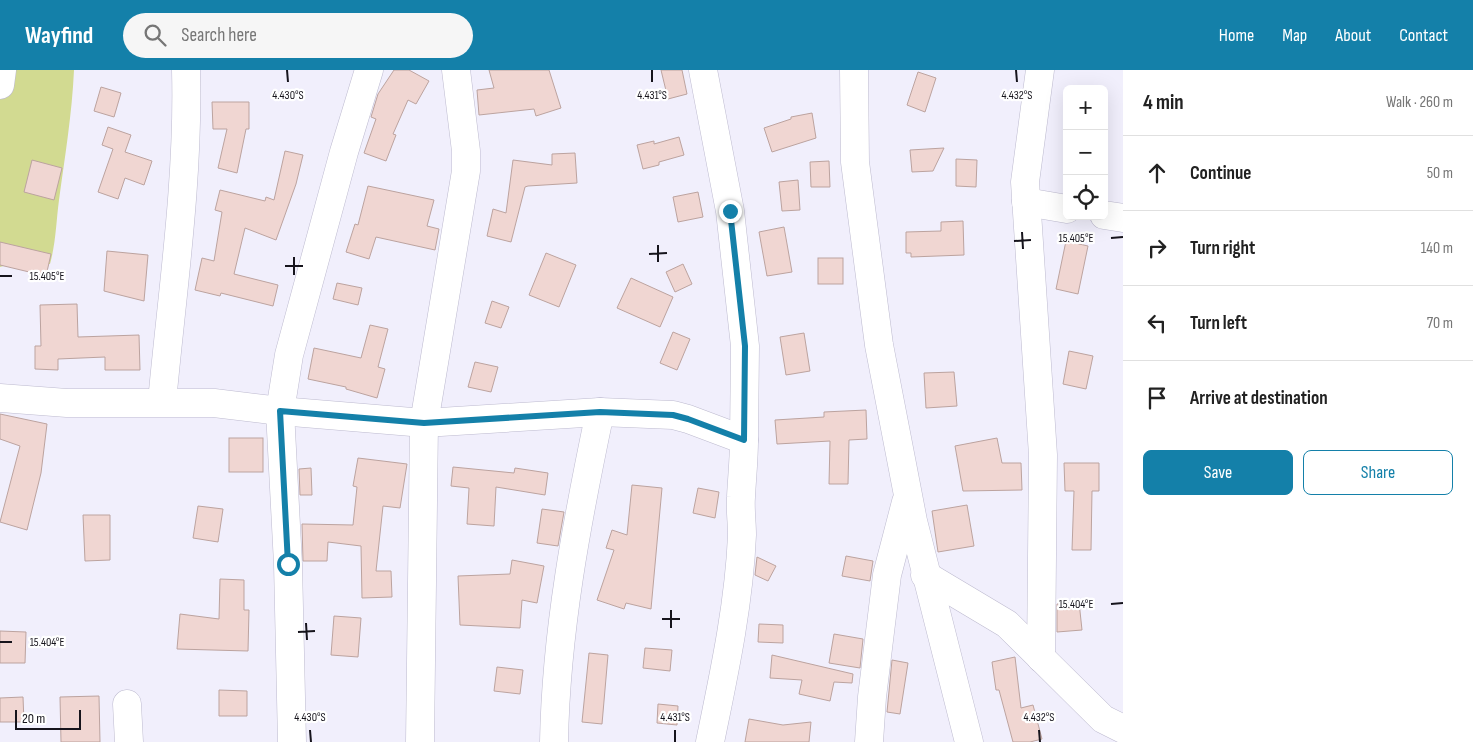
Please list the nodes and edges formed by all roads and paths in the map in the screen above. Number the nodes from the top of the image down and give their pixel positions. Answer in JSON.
{"nodes":[{"id":1,"x":2,"y":70,"type":"edge"},
{"id":2,"x":186,"y":70,"type":"edge"},
{"id":3,"x":369,"y":70,"type":"edge"},
{"id":4,"x":456,"y":70,"type":"edge"},
{"id":5,"x":703,"y":70,"type":"edge"},
{"id":6,"x":854,"y":70,"type":"edge"},
{"id":7,"x":1040,"y":70,"type":"edge"},
{"id":8,"x":0,"y":85,"type":"edge"},
{"id":9,"x":1026,"y":202,"type":"junction"},
{"id":10,"x":1063,"y":208,"type":"edge"},
{"id":11,"x":1108,"y":216,"type":"edge"},
{"id":12,"x":1123,"y":218,"type":"edge"},
{"id":13,"x":0,"y":398,"type":"edge"},
{"id":14,"x":162,"y":402,"type":"junction"},
{"id":15,"x":280,"y":411,"type":"junction"},
{"id":16,"x":600,"y":412,"type":"junction"},
{"id":17,"x":424,"y":423,"type":"junction"},
{"id":18,"x":744,"y":440,"type":"junction"},
{"id":19,"x":908,"y":494,"type":"junction"},
{"id":20,"x":925,"y":575,"type":"junction"},
{"id":21,"x":1041,"y":658,"type":"junction"},
{"id":22,"x":127,"y":704,"type":"dead end"},
{"id":23,"x":1123,"y":729,"type":"edge"},
{"id":24,"x":129,"y":742,"type":"edge"},
{"id":25,"x":292,"y":742,"type":"edge"},
{"id":26,"x":420,"y":742,"type":"edge"},
{"id":27,"x":554,"y":742,"type":"edge"},
{"id":28,"x":710,"y":742,"type":"edge"},
{"id":29,"x":869,"y":742,"type":"edge"},
{"id":30,"x":968,"y":742,"type":"edge"}],
"edges":[{"from":1,"to":8,"type":"street"},
{"from":2,"to":14,"type":"street"},
{"from":3,"to":15,"type":"street"},
{"from":4,"to":17,"type":"street"},
{"from":5,"to":18,"type":"street"},
{"from":6,"to":19,"type":"street"},
{"from":7,"to":9,"type":"street"},
{"from":9,"to":10,"type":"street"},
{"from":9,"to":21,"type":"street"},
{"from":11,"to":12,"type":"street"},
{"from":13,"to":14,"type":"street"},
{"from":14,"to":15,"type":"street"},
{"from":15,"to":17,"type":"street"},
{"from":15,"to":25,"type":"street"},
{"from":16,"to":17,"type":"street"},
{"from":16,"to":18,"type":"street"},
{"from":16,"to":27,"type":"street"},
{"from":17,"to":26,"type":"street"},
{"from":18,"to":28,"type":"street"},
{"from":19,"to":20,"type":"street"},
{"from":19,"to":29,"type":"street"},
{"from":20,"to":21,"type":"street"},
{"from":20,"to":30,"type":"street"},
{"from":21,"to":23,"type":"street"},
{"from":22,"to":24,"type":"street"}]}
